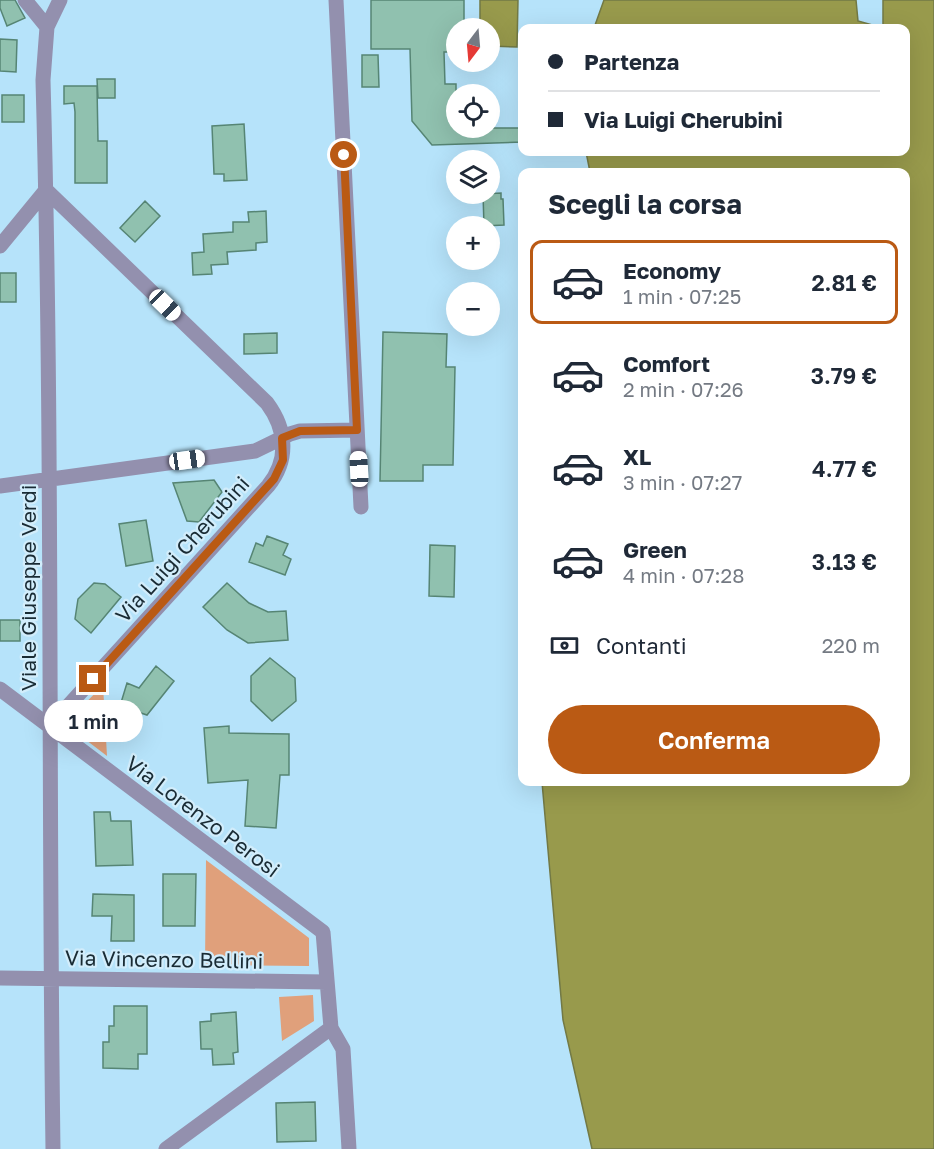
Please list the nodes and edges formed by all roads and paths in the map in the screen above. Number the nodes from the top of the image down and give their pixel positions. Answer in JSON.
{"nodes":[{"id":1,"x":25,"y":0,"type":"edge"},
{"id":2,"x":60,"y":0,"type":"edge"},
{"id":3,"x":336,"y":0,"type":"edge"},
{"id":4,"x":47,"y":27,"type":"junction"},
{"id":5,"x":46,"y":190,"type":"junction"},
{"id":6,"x":0,"y":246,"type":"edge"},
{"id":7,"x":357,"y":430,"type":"junction"},
{"id":8,"x":282,"y":438,"type":"junction"},
{"id":9,"x":50,"y":480,"type":"junction"},
{"id":10,"x":0,"y":486,"type":"edge"},
{"id":11,"x":362,"y":507,"type":"dead end"},
{"id":12,"x":0,"y":689,"type":"edge"},
{"id":13,"x":49,"y":727,"type":"junction"},
{"id":14,"x":0,"y":978,"type":"edge"},
{"id":15,"x":50,"y":979,"type":"junction"},
{"id":16,"x":327,"y":982,"type":"junction"},
{"id":17,"x":331,"y":1028,"type":"junction"},
{"id":18,"x":52,"y":1149,"type":"edge"},
{"id":19,"x":166,"y":1149,"type":"edge"},
{"id":20,"x":349,"y":1149,"type":"edge"}],
"edges":[{"from":1,"to":4,"type":"street"},
{"from":2,"to":4,"type":"street"},
{"from":3,"to":7,"type":"street"},
{"from":4,"to":5,"type":"street","name":"Viale Giuseppe Verdi"},
{"from":5,"to":6,"type":"street"},
{"from":5,"to":8,"type":"street"},
{"from":5,"to":9,"type":"street","name":"Viale Giuseppe Verdi"},
{"from":7,"to":8,"type":"street"},
{"from":7,"to":11,"type":"street"},
{"from":8,"to":9,"type":"street"},
{"from":8,"to":13,"type":"street","name":"Via Luigi Cherubini"},
{"from":9,"to":10,"type":"street"},
{"from":9,"to":13,"type":"street","name":"Viale Giuseppe Verdi"},
{"from":12,"to":13,"type":"street","name":"Via Lorenzo Perosi"},
{"from":13,"to":15,"type":"street","name":"Viale Giuseppe Verdi"},
{"from":13,"to":16,"type":"street","name":"Via Lorenzo Perosi"},
{"from":14,"to":15,"type":"street","name":"Via Vincenzo Bellini"},
{"from":15,"to":16,"type":"street","name":"Via Vincenzo Bellini"},
{"from":15,"to":18,"type":"street","name":"Viale Giuseppe Verdi"},
{"from":16,"to":17,"type":"street"},
{"from":17,"to":19,"type":"street"},
{"from":17,"to":20,"type":"street"}]}
